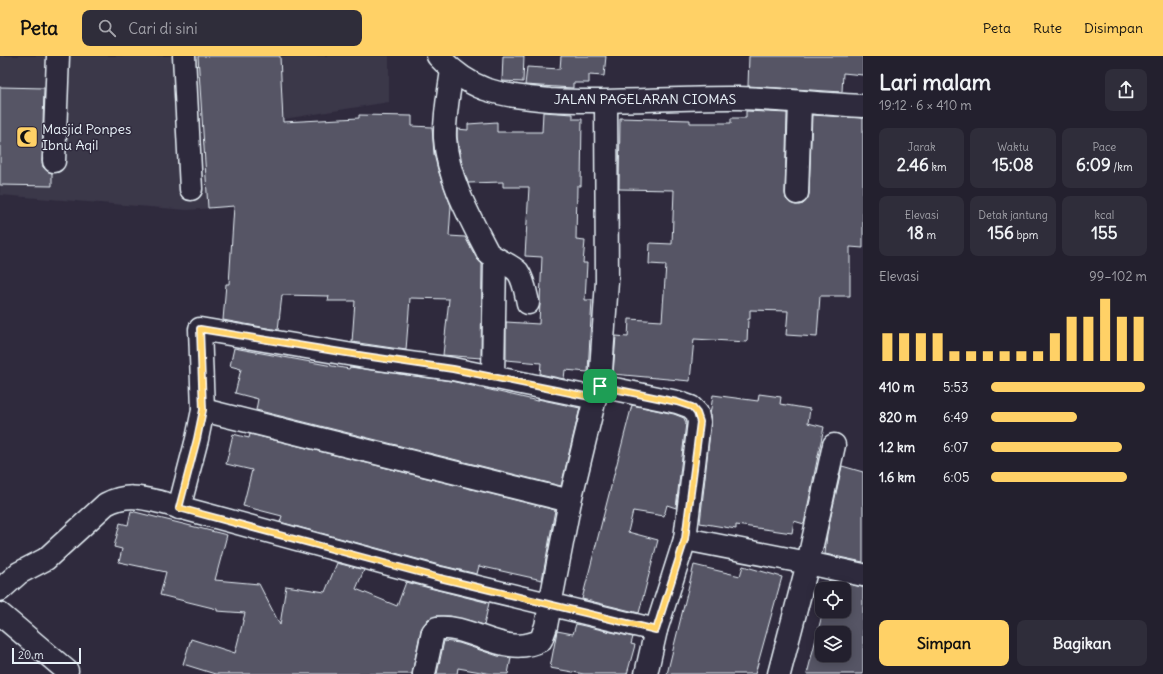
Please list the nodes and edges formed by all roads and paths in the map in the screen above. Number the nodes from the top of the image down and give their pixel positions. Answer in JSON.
{"nodes":[{"id":1,"x":58,"y":56,"type":"edge"},
{"id":2,"x":184,"y":56,"type":"edge"},
{"id":3,"x":445,"y":63,"type":"edge"},
{"id":4,"x":606,"y":102,"type":"junction"},
{"id":5,"x":800,"y":103,"type":"junction"},
{"id":6,"x":863,"y":106,"type":"edge"},
{"id":7,"x":54,"y":161,"type":"dead end"},
{"id":8,"x":191,"y":189,"type":"dead end"},
{"id":9,"x":797,"y":193,"type":"dead end"},
{"id":10,"x":495,"y":259,"type":"junction"},
{"id":11,"x":528,"y":303,"type":"dead end"},
{"id":12,"x":493,"y":377,"type":"junction"},
{"id":13,"x":598,"y":392,"type":"junction"},
{"id":14,"x":203,"y":410,"type":"junction"},
{"id":15,"x":834,"y":444,"type":"dead end"},
{"id":16,"x":570,"y":501,"type":"junction"},
{"id":17,"x":179,"y":508,"type":"junction"},
{"id":18,"x":685,"y":539,"type":"junction"},
{"id":19,"x":808,"y":563,"type":"junction"},
{"id":20,"x":863,"y":575,"type":"edge"},
{"id":21,"x":0,"y":590,"type":"edge"},
{"id":22,"x":550,"y":604,"type":"junction"},
{"id":23,"x":0,"y":614,"type":"edge"},
{"id":24,"x":656,"y":630,"type":"junction"},
{"id":25,"x":67,"y":671,"type":"dead end"},
{"id":26,"x":424,"y":674,"type":"edge"},
{"id":27,"x":646,"y":674,"type":"edge"},
{"id":28,"x":779,"y":674,"type":"edge"}],
"edges":[{"from":1,"to":7,"type":"street"},
{"from":2,"to":8,"type":"street"},
{"from":3,"to":4,"type":"street","name":"JALAN PAGELARAN CIOMAS"},
{"from":3,"to":10,"type":"street"},
{"from":4,"to":5,"type":"street","name":"JALAN PAGELARAN CIOMAS"},
{"from":4,"to":13,"type":"street"},
{"from":5,"to":6,"type":"street","name":"JALAN PAGELARAN CIOMAS"},
{"from":5,"to":9,"type":"street"},
{"from":10,"to":11,"type":"street"},
{"from":10,"to":12,"type":"street"},
{"from":12,"to":13,"type":"street"},
{"from":12,"to":14,"type":"street"},
{"from":13,"to":16,"type":"street"},
{"from":13,"to":18,"type":"street"},
{"from":14,"to":16,"type":"street"},
{"from":14,"to":17,"type":"street"},
{"from":15,"to":19,"type":"street"},
{"from":16,"to":22,"type":"street"},
{"from":17,"to":21,"type":"street"},
{"from":17,"to":22,"type":"street"},
{"from":18,"to":19,"type":"street"},
{"from":18,"to":24,"type":"street"},
{"from":19,"to":20,"type":"street"},
{"from":19,"to":28,"type":"street"},
{"from":22,"to":24,"type":"street"},
{"from":22,"to":26,"type":"street"},
{"from":23,"to":25,"type":"street"},
{"from":24,"to":27,"type":"street"}]}
